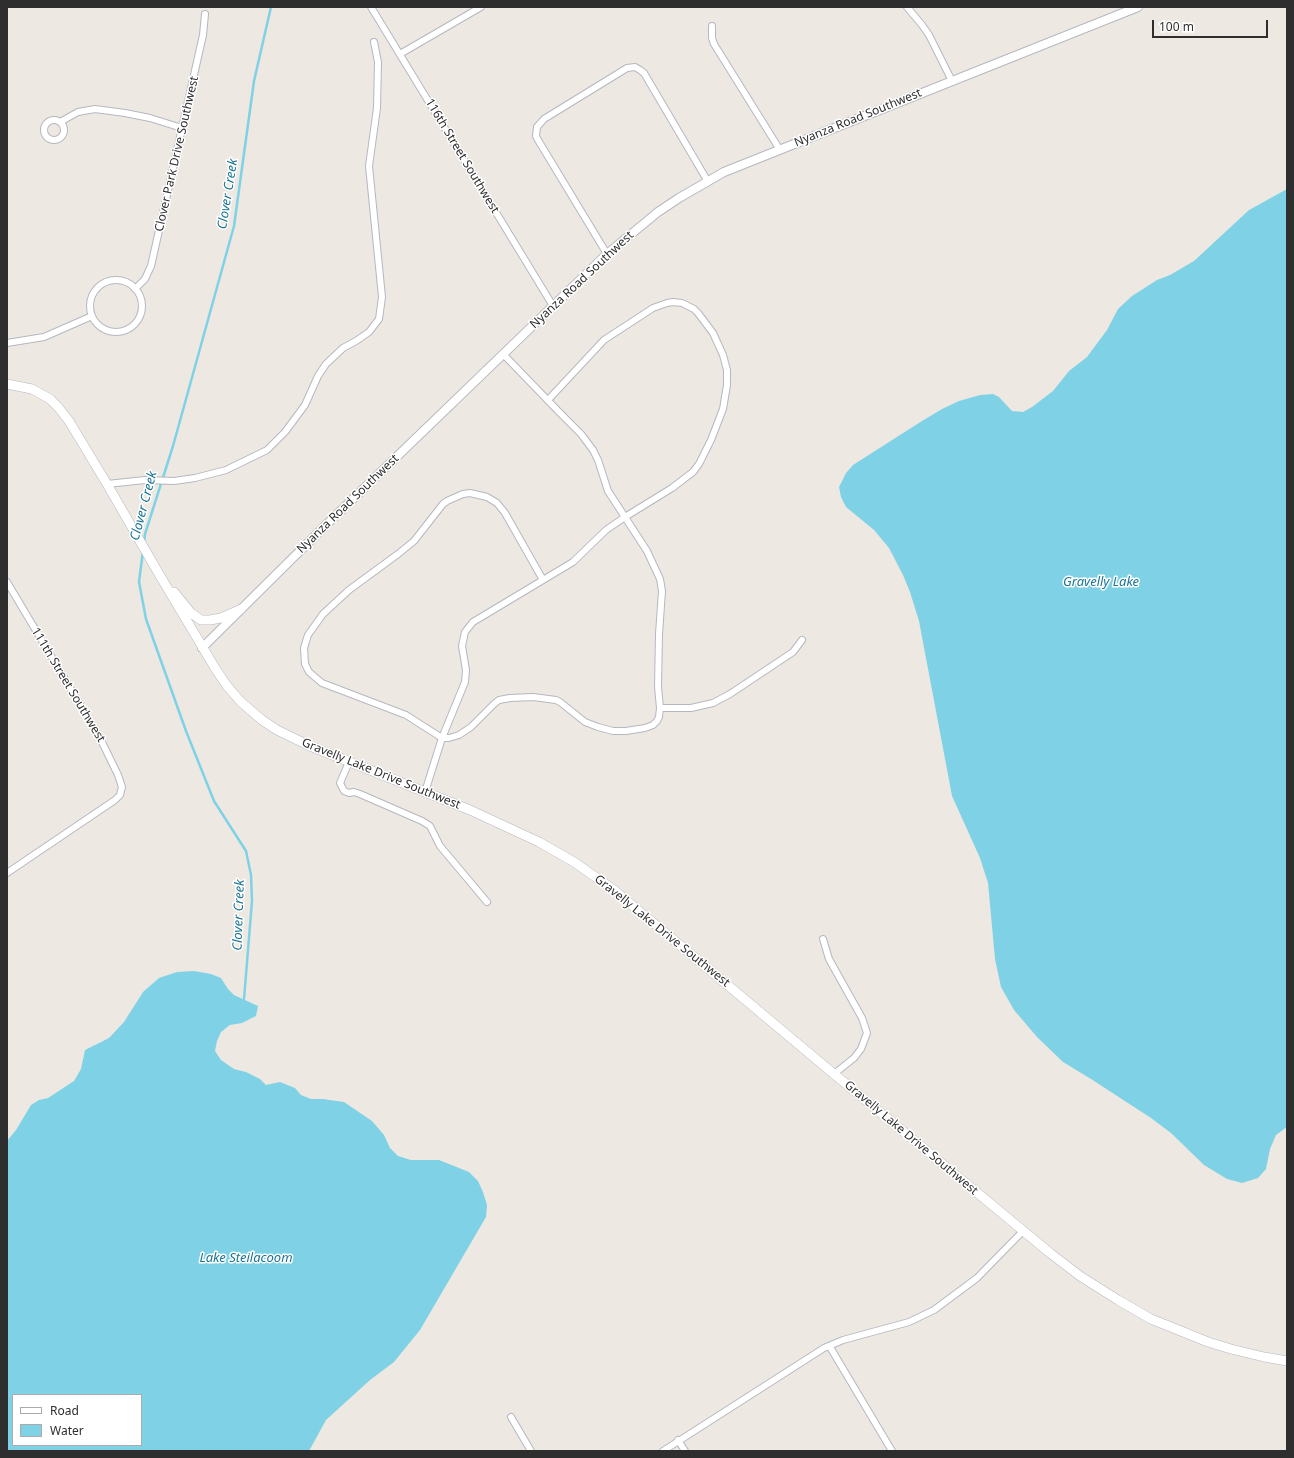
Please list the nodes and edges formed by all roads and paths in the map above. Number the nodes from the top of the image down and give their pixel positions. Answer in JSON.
{"nodes":[{"id":1,"x":371,"y":7,"type":"edge"},
{"id":2,"x":481,"y":7,"type":"edge"},
{"id":3,"x":907,"y":7,"type":"edge"},
{"id":4,"x":1138,"y":7,"type":"edge"},
{"id":5,"x":205,"y":14,"type":"dead end"},
{"id":6,"x":712,"y":26,"type":"dead end"},
{"id":7,"x":374,"y":42,"type":"dead end"},
{"id":8,"x":400,"y":54,"type":"junction"},
{"id":9,"x":952,"y":81,"type":"junction"},
{"id":10,"x":60,"y":122,"type":"dead end"},
{"id":11,"x":182,"y":128,"type":"junction"},
{"id":12,"x":780,"y":150,"type":"junction"},
{"id":13,"x":707,"y":180,"type":"junction"},
{"id":14,"x":607,"y":254,"type":"junction"},
{"id":15,"x":135,"y":289,"type":"junction"},
{"id":16,"x":553,"y":306,"type":"junction"},
{"id":17,"x":92,"y":316,"type":"junction"},
{"id":18,"x":7,"y":343,"type":"edge"},
{"id":19,"x":504,"y":354,"type":"junction"},
{"id":20,"x":7,"y":384,"type":"edge"},
{"id":21,"x":548,"y":400,"type":"junction"},
{"id":22,"x":107,"y":484,"type":"junction"},
{"id":23,"x":625,"y":517,"type":"junction"},
{"id":24,"x":159,"y":574,"type":"junction"},
{"id":25,"x":543,"y":580,"type":"junction"},
{"id":26,"x":7,"y":582,"type":"edge"},
{"id":27,"x":242,"y":609,"type":"junction"},
{"id":28,"x":802,"y":640,"type":"dead end"},
{"id":29,"x":202,"y":648,"type":"junction"},
{"id":30,"x":660,"y":708,"type":"junction"},
{"id":31,"x":442,"y":738,"type":"junction"},
{"id":32,"x":349,"y":762,"type":"junction"},
{"id":33,"x":425,"y":792,"type":"junction"},
{"id":34,"x":8,"y":870,"type":"edge"},
{"id":35,"x":487,"y":902,"type":"dead end"},
{"id":36,"x":823,"y":938,"type":"dead end"},
{"id":37,"x":834,"y":1074,"type":"junction"},
{"id":38,"x":1023,"y":1231,"type":"junction"},
{"id":39,"x":830,"y":1346,"type":"junction"},
{"id":40,"x":1287,"y":1361,"type":"edge"},
{"id":41,"x":511,"y":1417,"type":"dead end"},
{"id":42,"x":678,"y":1440,"type":"junction"},
{"id":43,"x":531,"y":1451,"type":"edge"},
{"id":44,"x":663,"y":1451,"type":"edge"},
{"id":45,"x":685,"y":1451,"type":"edge"},
{"id":46,"x":892,"y":1451,"type":"edge"}],
"edges":[{"from":1,"to":8,"type":"street","name":"116th Street Southwest"},
{"from":2,"to":8,"type":"street"},
{"from":3,"to":9,"type":"street"},
{"from":4,"to":9,"type":"street","name":"Nyanza Road Southwest"},
{"from":5,"to":11,"type":"street","name":"Clover Park Drive Southwest"},
{"from":6,"to":12,"type":"street"},
{"from":7,"to":22,"type":"street"},
{"from":8,"to":16,"type":"street","name":"116th Street Southwest"},
{"from":9,"to":12,"type":"street","name":"Nyanza Road Southwest"},
{"from":10,"to":11,"type":"street"},
{"from":11,"to":15,"type":"street","name":"Clover Park Drive Southwest"},
{"from":12,"to":13,"type":"street","name":"Nyanza Road Southwest"},
{"from":13,"to":14,"type":"street","name":"Nyanza Road Southwest"},
{"from":13,"to":14,"type":"street"},
{"from":14,"to":16,"type":"street","name":"Nyanza Road Southwest"},
{"from":15,"to":17,"type":"street"},
{"from":15,"to":17,"type":"street"},
{"from":16,"to":19,"type":"street","name":"Nyanza Road Southwest"},
{"from":17,"to":18,"type":"street"},
{"from":19,"to":21,"type":"street"},
{"from":19,"to":27,"type":"street","name":"Nyanza Road Southwest"},
{"from":20,"to":22,"type":"main road","name":"Gravelly Lake Drive Southwest"},
{"from":21,"to":23,"type":"street"},
{"from":21,"to":23,"type":"street"},
{"from":22,"to":24,"type":"main road","name":"Gravelly Lake Drive Southwest"},
{"from":23,"to":25,"type":"street"},
{"from":23,"to":30,"type":"street"},
{"from":24,"to":27,"type":"main road"},
{"from":24,"to":29,"type":"main road","name":"Gravelly Lake Drive Southwest"},
{"from":25,"to":31,"type":"street"},
{"from":25,"to":31,"type":"street"},
{"from":26,"to":34,"type":"street","name":"111th Street Southwest"},
{"from":27,"to":29,"type":"street","name":"Nyanza Road Southwest"},
{"from":28,"to":30,"type":"street"},
{"from":29,"to":32,"type":"main road","name":"Gravelly Lake Drive Southwest"},
{"from":30,"to":31,"type":"street"},
{"from":31,"to":33,"type":"street"},
{"from":32,"to":33,"type":"main road","name":"Gravelly Lake Drive Southwest"},
{"from":32,"to":35,"type":"street"},
{"from":33,"to":37,"type":"main road","name":"Gravelly Lake Drive Southwest"},
{"from":36,"to":37,"type":"street"},
{"from":37,"to":38,"type":"main road","name":"Gravelly Lake Drive Southwest"},
{"from":38,"to":39,"type":"street"},
{"from":38,"to":40,"type":"main road","name":"Gravelly Lake Drive Southwest"},
{"from":39,"to":42,"type":"street"},
{"from":39,"to":46,"type":"street"},
{"from":41,"to":43,"type":"street"},
{"from":42,"to":44,"type":"street"},
{"from":42,"to":45,"type":"street"}]}
